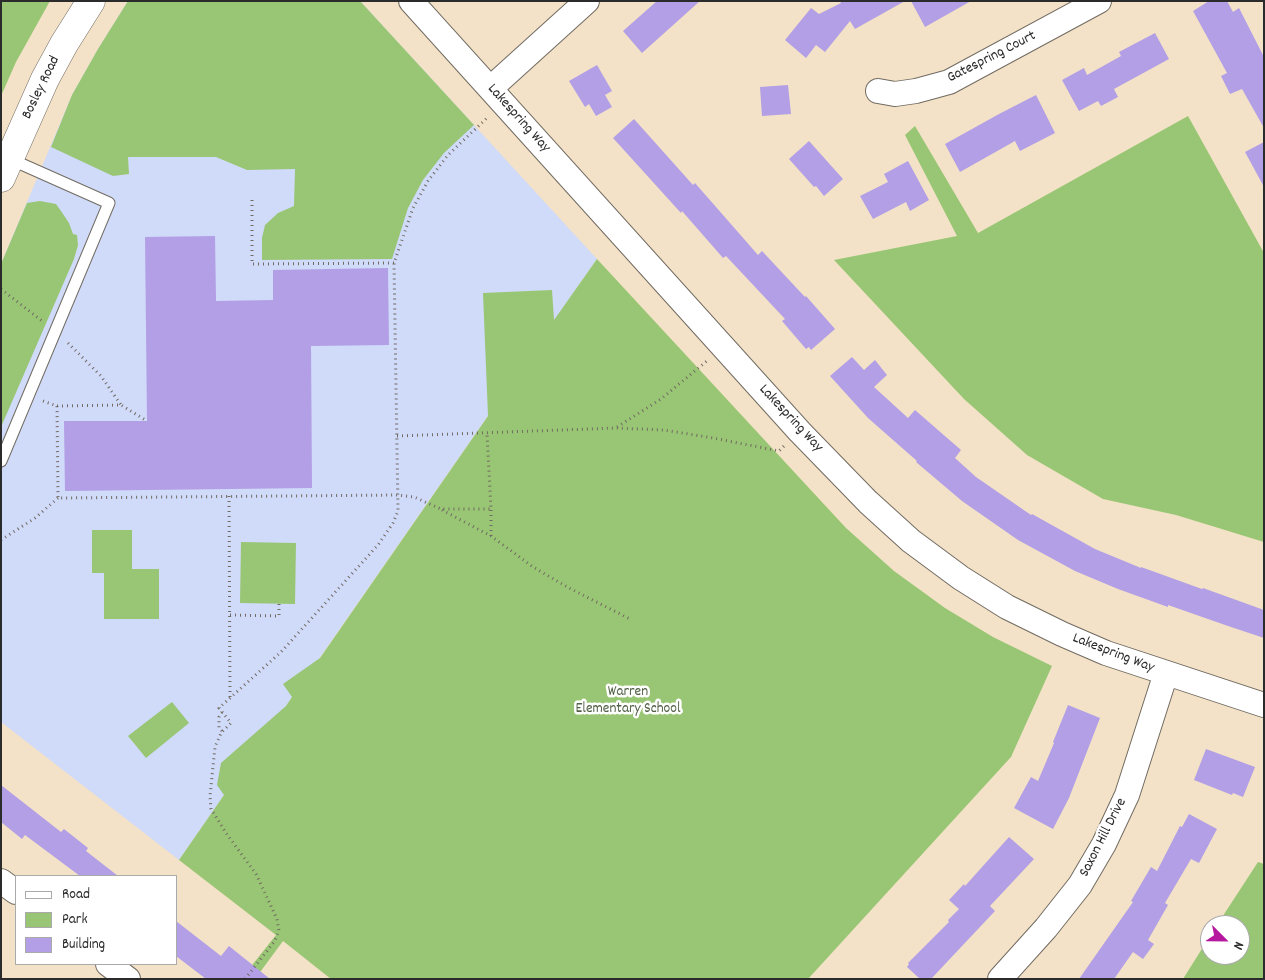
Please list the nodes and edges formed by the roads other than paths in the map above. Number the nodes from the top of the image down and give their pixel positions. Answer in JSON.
{"nodes":[{"id":1,"x":90,"y":1,"type":"edge"},
{"id":2,"x":411,"y":1,"type":"edge"},
{"id":3,"x":587,"y":1,"type":"edge"},
{"id":4,"x":1099,"y":1,"type":"edge"},
{"id":5,"x":878,"y":91,"type":"dead end"},
{"id":6,"x":497,"y":96,"type":"junction"},
{"id":7,"x":5,"y":168,"type":"edge"},
{"id":8,"x":1,"y":461,"type":"edge"},
{"id":9,"x":1166,"y":673,"type":"junction"},
{"id":10,"x":1264,"y":705,"type":"edge"},
{"id":11,"x":1,"y":881,"type":"edge"},
{"id":12,"x":15,"y":891,"type":"edge"},
{"id":13,"x":109,"y":965,"type":"edge"},
{"id":14,"x":128,"y":979,"type":"edge"},
{"id":15,"x":1000,"y":979,"type":"edge"}],
"edges":[{"from":1,"to":7,"type":"street","name":"Bosley Road"},
{"from":2,"to":6,"type":"street","name":"Lakespring Way"},
{"from":3,"to":6,"type":"street"},
{"from":4,"to":5,"type":"street","name":"Gatespring Court"},
{"from":6,"to":9,"type":"street","name":"Lakespring Way"},
{"from":7,"to":8,"type":"lane"},
{"from":9,"to":10,"type":"street","name":"Lakespring Way"},
{"from":9,"to":15,"type":"street","name":"Saxon Hill Drive"},
{"from":11,"to":12,"type":"street"},
{"from":13,"to":14,"type":"street"}]}
